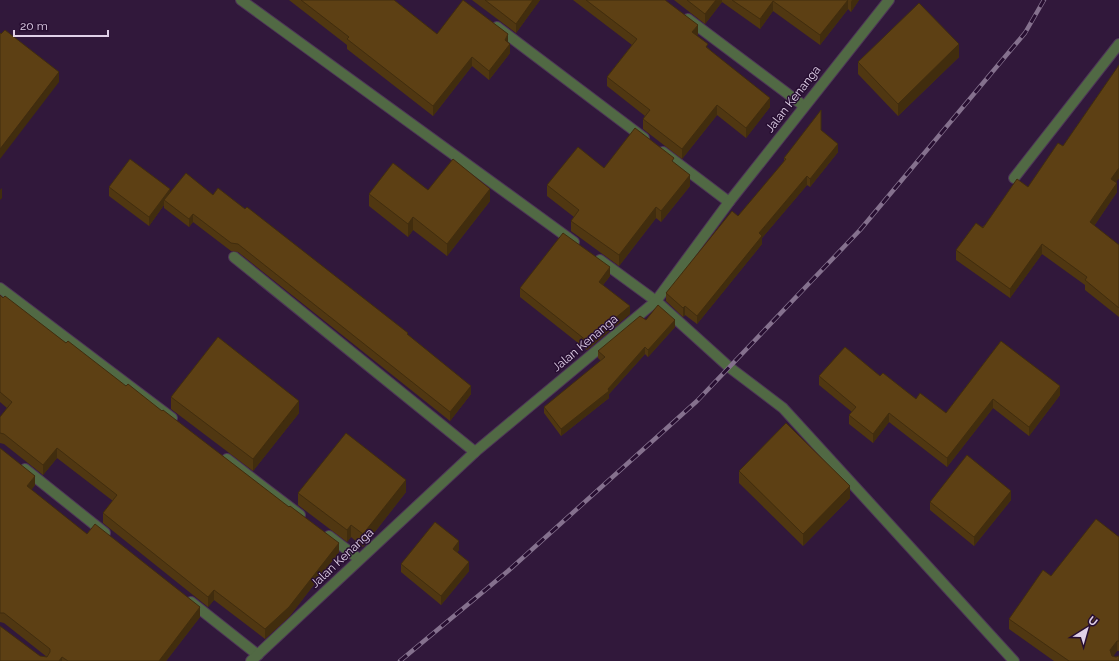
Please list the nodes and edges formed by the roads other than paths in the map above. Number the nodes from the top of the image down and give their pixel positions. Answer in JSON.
{"nodes":[{"id":1,"x":241,"y":0,"type":"edge"},
{"id":2,"x":889,"y":0,"type":"edge"},
{"id":3,"x":681,"y":14,"type":"edge"},
{"id":4,"x":487,"y":19,"type":"edge"},
{"id":5,"x":1119,"y":44,"type":"edge"},
{"id":6,"x":804,"y":106,"type":"junction"},
{"id":7,"x":1014,"y":178,"type":"dead end"},
{"id":8,"x":729,"y":202,"type":"junction"},
{"id":9,"x":234,"y":257,"type":"edge"},
{"id":10,"x":0,"y":288,"type":"edge"},
{"id":11,"x":656,"y":301,"type":"junction"},
{"id":12,"x":183,"y":426,"type":"edge"},
{"id":13,"x":475,"y":452,"type":"junction"},
{"id":14,"x":220,"y":454,"type":"edge"},
{"id":15,"x":18,"y":464,"type":"edge"},
{"id":16,"x":309,"y":521,"type":"edge"},
{"id":17,"x":321,"y":531,"type":"edge"},
{"id":18,"x":110,"y":538,"type":"edge"},
{"id":19,"x":359,"y":559,"type":"junction"},
{"id":20,"x":184,"y":596,"type":"edge"},
{"id":21,"x":254,"y":658,"type":"edge"},
{"id":22,"x":1014,"y":661,"type":"edge"}],
"edges":[{"from":1,"to":11,"type":"street"},
{"from":2,"to":6,"type":"street","name":"Jalan Kenanga"},
{"from":3,"to":6,"type":"street"},
{"from":4,"to":8,"type":"street"},
{"from":5,"to":7,"type":"street"},
{"from":6,"to":8,"type":"street","name":"Jalan Kenanga"},
{"from":8,"to":11,"type":"street","name":"Jalan Kenanga"},
{"from":9,"to":13,"type":"street"},
{"from":10,"to":12,"type":"street"},
{"from":11,"to":13,"type":"street","name":"Jalan Kenanga"},
{"from":11,"to":22,"type":"street"},
{"from":13,"to":19,"type":"street","name":"Jalan Kenanga"},
{"from":14,"to":16,"type":"street"},
{"from":15,"to":18,"type":"street"},
{"from":17,"to":19,"type":"street"},
{"from":19,"to":21,"type":"street","name":"Jalan Kenanga"},
{"from":20,"to":21,"type":"street"}]}
